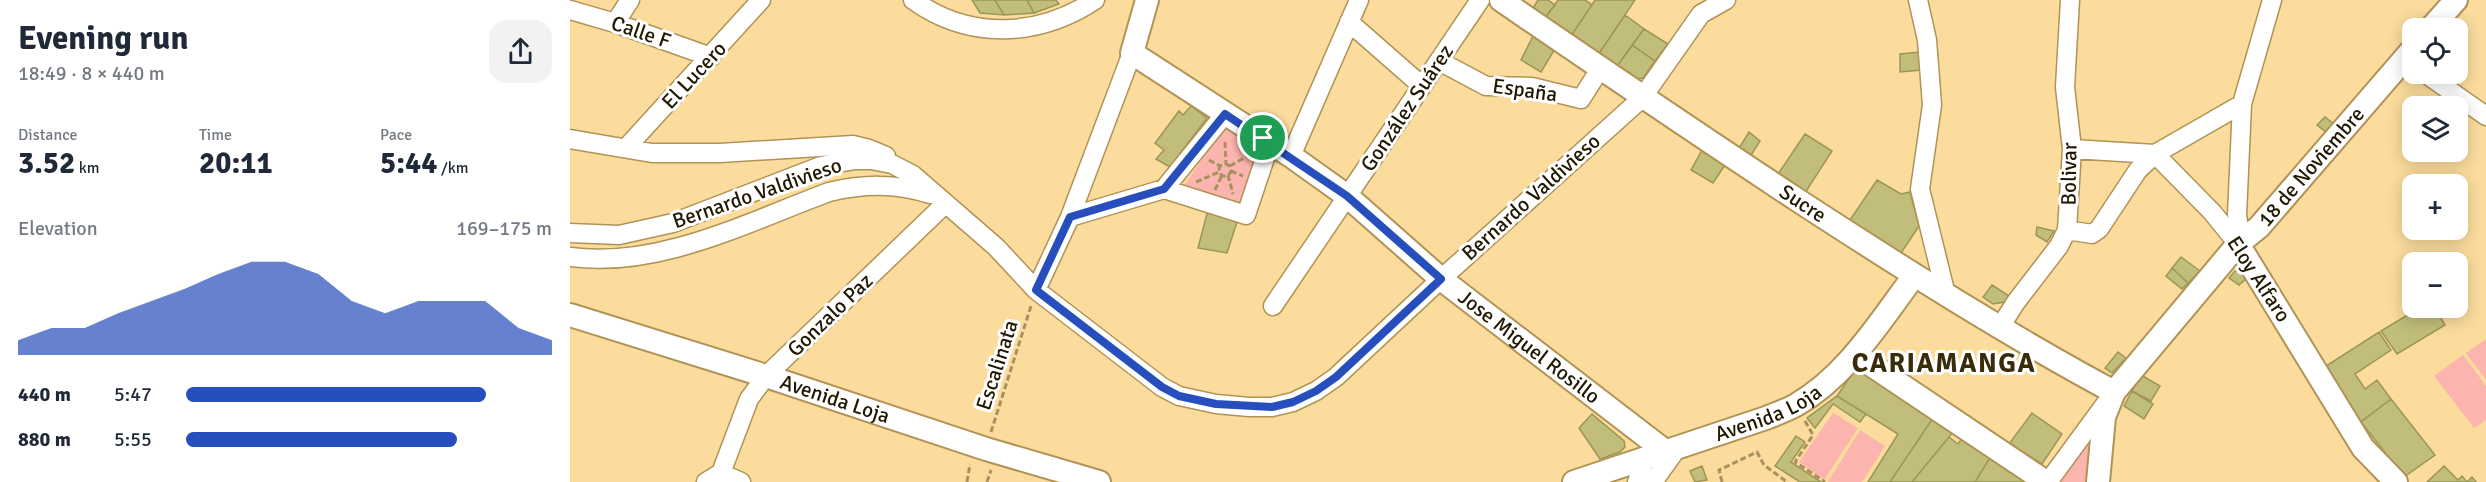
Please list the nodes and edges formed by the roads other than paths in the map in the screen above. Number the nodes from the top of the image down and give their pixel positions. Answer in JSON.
{"nodes":[{"id":1,"x":630,"y":0,"type":"edge"},
{"id":2,"x":761,"y":0,"type":"edge"},
{"id":3,"x":913,"y":0,"type":"edge"},
{"id":4,"x":1095,"y":0,"type":"edge"},
{"id":5,"x":1147,"y":0,"type":"edge"},
{"id":6,"x":1359,"y":0,"type":"edge"},
{"id":7,"x":1480,"y":0,"type":"edge"},
{"id":8,"x":1501,"y":0,"type":"edge"},
{"id":9,"x":1726,"y":0,"type":"edge"},
{"id":10,"x":1918,"y":0,"type":"edge"},
{"id":11,"x":2070,"y":0,"type":"edge"},
{"id":12,"x":2272,"y":0,"type":"edge"},
{"id":13,"x":2456,"y":0,"type":"edge"},
{"id":14,"x":570,"y":10,"type":"edge"},
{"id":15,"x":2440,"y":18,"type":"edge"},
{"id":16,"x":615,"y":22,"type":"junction"},
{"id":17,"x":1349,"y":22,"type":"junction"},
{"id":18,"x":1132,"y":53,"type":"junction"},
{"id":19,"x":711,"y":57,"type":"junction"},
{"id":20,"x":1438,"y":61,"type":"junction"},
{"id":21,"x":2402,"y":66,"type":"edge"},
{"id":22,"x":1600,"y":69,"type":"junction"},
{"id":23,"x":2440,"y":84,"type":"edge"},
{"id":24,"x":1422,"y":86,"type":"junction"},
{"id":25,"x":1642,"y":98,"type":"junction"},
{"id":26,"x":2242,"y":104,"type":"junction"},
{"id":27,"x":2486,"y":116,"type":"edge"},
{"id":28,"x":1225,"y":123,"type":"junction"},
{"id":29,"x":570,"y":139,"type":"edge"},
{"id":30,"x":1270,"y":143,"type":"junction"},
{"id":31,"x":626,"y":148,"type":"junction"},
{"id":32,"x":2072,"y":149,"type":"junction"},
{"id":33,"x":2155,"y":154,"type":"junction"},
{"id":34,"x":1291,"y":156,"type":"junction"},
{"id":35,"x":898,"y":167,"type":"junction"},
{"id":36,"x":1164,"y":189,"type":"junction"},
{"id":37,"x":1347,"y":196,"type":"junction"},
{"id":38,"x":940,"y":200,"type":"junction"},
{"id":39,"x":2237,"y":205,"type":"junction"},
{"id":40,"x":2212,"y":212,"type":"junction"},
{"id":41,"x":1070,"y":217,"type":"junction"},
{"id":42,"x":2067,"y":230,"type":"junction"},
{"id":43,"x":570,"y":233,"type":"edge"},
{"id":44,"x":2238,"y":244,"type":"junction"},
{"id":45,"x":570,"y":257,"type":"edge"},
{"id":46,"x":1914,"y":276,"type":"junction"},
{"id":47,"x":1441,"y":279,"type":"junction"},
{"id":48,"x":1036,"y":290,"type":"junction"},
{"id":49,"x":1946,"y":295,"type":"junction"},
{"id":50,"x":1273,"y":306,"type":"dead end"},
{"id":51,"x":570,"y":315,"type":"edge"},
{"id":52,"x":2000,"y":327,"type":"junction"},
{"id":53,"x":1855,"y":354,"type":"junction"},
{"id":54,"x":766,"y":376,"type":"junction"},
{"id":55,"x":2114,"y":392,"type":"junction"},
{"id":56,"x":1663,"y":452,"type":"junction"},
{"id":57,"x":714,"y":477,"type":"edge"},
{"id":58,"x":741,"y":482,"type":"edge"},
{"id":59,"x":1099,"y":482,"type":"edge"},
{"id":60,"x":1574,"y":482,"type":"edge"},
{"id":61,"x":1637,"y":482,"type":"edge"},
{"id":62,"x":1653,"y":482,"type":"edge"},
{"id":63,"x":2047,"y":482,"type":"edge"},
{"id":64,"x":2098,"y":482,"type":"edge"},
{"id":65,"x":2396,"y":482,"type":"edge"}],
"edges":[{"from":1,"to":16,"type":"street"},
{"from":2,"to":19,"type":"street","name":"El Lucero"},
{"from":3,"to":4,"type":"street"},
{"from":5,"to":18,"type":"main road"},
{"from":6,"to":17,"type":"street"},
{"from":7,"to":20,"type":"street","name":"González Suárez"},
{"from":8,"to":22,"type":"main road","name":"Sucre"},
{"from":9,"to":25,"type":"street","name":"Bernardo Valdivieso"},
{"from":10,"to":49,"type":"street"},
{"from":11,"to":32,"type":"street","name":"Bolivar"},
{"from":12,"to":26,"type":"street"},
{"from":13,"to":15,"type":"main road"},
{"from":14,"to":16,"type":"street","name":"Calle F"},
{"from":16,"to":19,"type":"street","name":"Calle F"},
{"from":17,"to":24,"type":"street"},
{"from":17,"to":34,"type":"street"},
{"from":18,"to":28,"type":"main road","name":"Jose Miguel Rosillo"},
{"from":18,"to":41,"type":"street"},
{"from":19,"to":31,"type":"street","name":"El Lucero"},
{"from":20,"to":22,"type":"street","name":"España"},
{"from":20,"to":24,"type":"street","name":"González Suárez"},
{"from":21,"to":44,"type":"main road","name":"18 de Noviembre"},
{"from":22,"to":25,"type":"main road","name":"Sucre"},
{"from":23,"to":27,"type":"street"},
{"from":24,"to":37,"type":"street","name":"González Suárez"},
{"from":25,"to":46,"type":"main road","name":"Sucre"},
{"from":25,"to":47,"type":"street","name":"Bernardo Valdivieso"},
{"from":26,"to":33,"type":"street"},
{"from":26,"to":39,"type":"street"},
{"from":28,"to":30,"type":"main road","name":"Jose Miguel Rosillo"},
{"from":28,"to":36,"type":"street"},
{"from":29,"to":31,"type":"street"},
{"from":30,"to":34,"type":"main road","name":"Jose Miguel Rosillo"},
{"from":30,"to":36,"type":"street"},
{"from":31,"to":35,"type":"street"},
{"from":32,"to":33,"type":"street"},
{"from":32,"to":42,"type":"street","name":"Bolivar"},
{"from":33,"to":40,"type":"street","name":"Eloy Alfaro"},
{"from":33,"to":42,"type":"street"},
{"from":34,"to":37,"type":"main road","name":"Jose Miguel Rosillo"},
{"from":35,"to":38,"type":"street","name":"Bernardo Valdivieso"},
{"from":35,"to":43,"type":"street","name":"Bernardo Valdivieso"},
{"from":36,"to":41,"type":"street"},
{"from":37,"to":47,"type":"main road","name":"Jose Miguel Rosillo"},
{"from":37,"to":50,"type":"street","name":"González Suárez"},
{"from":38,"to":45,"type":"street","name":"Bernardo Valdivieso"},
{"from":38,"to":48,"type":"street","name":"Bernardo Valdivieso"},
{"from":38,"to":54,"type":"street","name":"Gonzalo Paz"},
{"from":39,"to":40,"type":"street"},
{"from":39,"to":44,"type":"street"},
{"from":40,"to":44,"type":"street","name":"Eloy Alfaro"},
{"from":41,"to":48,"type":"street"},
{"from":42,"to":52,"type":"street","name":"Bolivar"},
{"from":44,"to":55,"type":"main road","name":"18 de Noviembre"},
{"from":44,"to":65,"type":"main road","name":"Eloy Alfaro"},
{"from":46,"to":49,"type":"main road","name":"Sucre"},
{"from":46,"to":53,"type":"main road","name":"Avenida Loja"},
{"from":47,"to":48,"type":"street","name":"Bernardo Valdivieso"},
{"from":47,"to":56,"type":"main road","name":"Jose Miguel Rosillo"},
{"from":49,"to":52,"type":"main road","name":"Sucre"},
{"from":51,"to":54,"type":"main road","name":"Avenida Loja"},
{"from":52,"to":55,"type":"main road","name":"Sucre"},
{"from":53,"to":56,"type":"main road","name":"Avenida Loja"},
{"from":53,"to":63,"type":"main road"},
{"from":54,"to":57,"type":"street","name":"Gonzalo Paz"},
{"from":54,"to":59,"type":"main road","name":"Avenida Loja"},
{"from":55,"to":63,"type":"street","name":"18 de Noviembre"},
{"from":55,"to":64,"type":"main road","name":"18 de Noviembre"},
{"from":56,"to":60,"type":"main road","name":"Avenida Loja"},
{"from":56,"to":61,"type":"street"},
{"from":56,"to":62,"type":"street"},
{"from":57,"to":58,"type":"street"}]}
